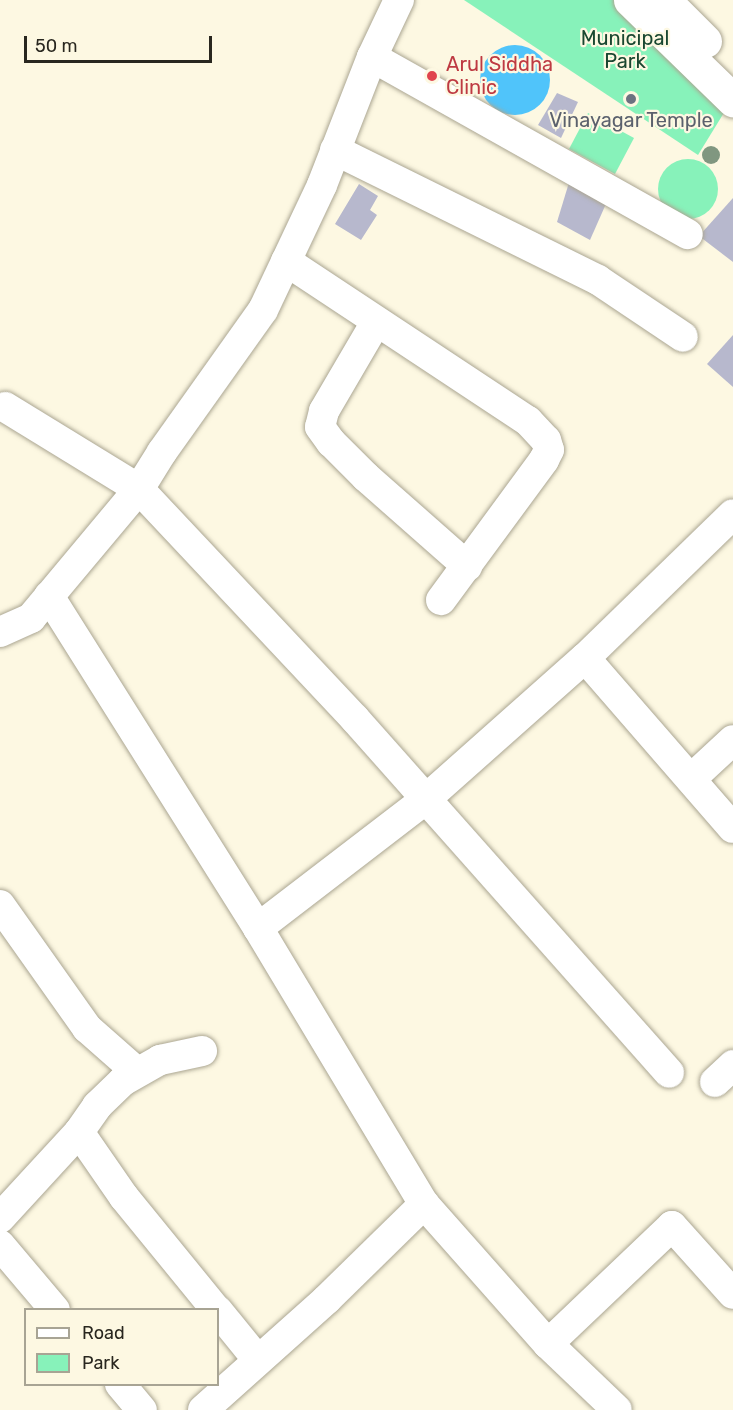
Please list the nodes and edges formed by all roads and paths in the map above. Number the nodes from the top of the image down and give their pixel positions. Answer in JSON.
{"nodes":[{"id":1,"x":399,"y":0,"type":"edge"},
{"id":2,"x":630,"y":0,"type":"edge"},
{"id":3,"x":664,"y":0,"type":"edge"},
{"id":4,"x":372,"y":57,"type":"junction"},
{"id":5,"x":733,"y":69,"type":"edge"},
{"id":6,"x":733,"y":100,"type":"edge"},
{"id":7,"x":335,"y":150,"type":"junction"},
{"id":8,"x":688,"y":234,"type":"dead end"},
{"id":9,"x":286,"y":261,"type":"junction"},
{"id":10,"x":376,"y":322,"type":"junction"},
{"id":11,"x":683,"y":337,"type":"dead end"},
{"id":12,"x":2,"y":410,"type":"edge"},
{"id":13,"x":139,"y":489,"type":"junction"},
{"id":14,"x":733,"y":514,"type":"edge"},
{"id":15,"x":467,"y":566,"type":"junction"},
{"id":16,"x":49,"y":596,"type":"junction"},
{"id":17,"x":441,"y":600,"type":"dead end"},
{"id":18,"x":0,"y":632,"type":"edge"},
{"id":19,"x":585,"y":658,"type":"junction"},
{"id":20,"x":733,"y":740,"type":"edge"},
{"id":21,"x":691,"y":779,"type":"junction"},
{"id":22,"x":426,"y":799,"type":"junction"},
{"id":23,"x":733,"y":828,"type":"edge"},
{"id":24,"x":0,"y":905,"type":"edge"},
{"id":25,"x":258,"y":928,"type":"junction"},
{"id":26,"x":202,"y":1051,"type":"dead end"},
{"id":27,"x":136,"y":1071,"type":"junction"},
{"id":28,"x":669,"y":1073,"type":"dead end"},
{"id":29,"x":79,"y":1132,"type":"junction"},
{"id":30,"x":424,"y":1203,"type":"junction"},
{"id":31,"x":0,"y":1218,"type":"edge"},
{"id":32,"x":0,"y":1245,"type":"edge"},
{"id":33,"x":733,"y":1294,"type":"edge"},
{"id":34,"x":53,"y":1308,"type":"edge"},
{"id":35,"x":215,"y":1308,"type":"edge"},
{"id":36,"x":219,"y":1312,"type":"edge"},
{"id":37,"x":548,"y":1344,"type":"junction"},
{"id":38,"x":257,"y":1359,"type":"junction"},
{"id":39,"x":122,"y":1386,"type":"edge"},
{"id":40,"x":142,"y":1410,"type":"edge"},
{"id":41,"x":203,"y":1410,"type":"edge"},
{"id":42,"x":617,"y":1410,"type":"edge"}],
"edges":[{"from":1,"to":4,"type":"street"},
{"from":2,"to":6,"type":"main road"},
{"from":3,"to":5,"type":"main road"},
{"from":4,"to":7,"type":"street"},
{"from":4,"to":8,"type":"street"},
{"from":7,"to":9,"type":"street"},
{"from":7,"to":11,"type":"street"},
{"from":9,"to":10,"type":"street"},
{"from":9,"to":13,"type":"street"},
{"from":10,"to":15,"type":"street"},
{"from":10,"to":15,"type":"street"},
{"from":12,"to":13,"type":"street"},
{"from":13,"to":16,"type":"street"},
{"from":13,"to":22,"type":"street"},
{"from":14,"to":19,"type":"street"},
{"from":15,"to":17,"type":"street"},
{"from":16,"to":18,"type":"street"},
{"from":16,"to":25,"type":"street"},
{"from":19,"to":21,"type":"street"},
{"from":19,"to":22,"type":"street"},
{"from":20,"to":21,"type":"street"},
{"from":21,"to":23,"type":"street"},
{"from":22,"to":25,"type":"street"},
{"from":22,"to":28,"type":"street"},
{"from":24,"to":27,"type":"street"},
{"from":25,"to":30,"type":"street"},
{"from":26,"to":27,"type":"street"},
{"from":27,"to":29,"type":"street"},
{"from":29,"to":31,"type":"street"},
{"from":29,"to":35,"type":"street"},
{"from":30,"to":37,"type":"street"},
{"from":30,"to":38,"type":"street"},
{"from":32,"to":34,"type":"street"},
{"from":33,"to":37,"type":"street"},
{"from":36,"to":38,"type":"street"},
{"from":37,"to":42,"type":"street"},
{"from":38,"to":41,"type":"street"},
{"from":39,"to":40,"type":"street"}]}
